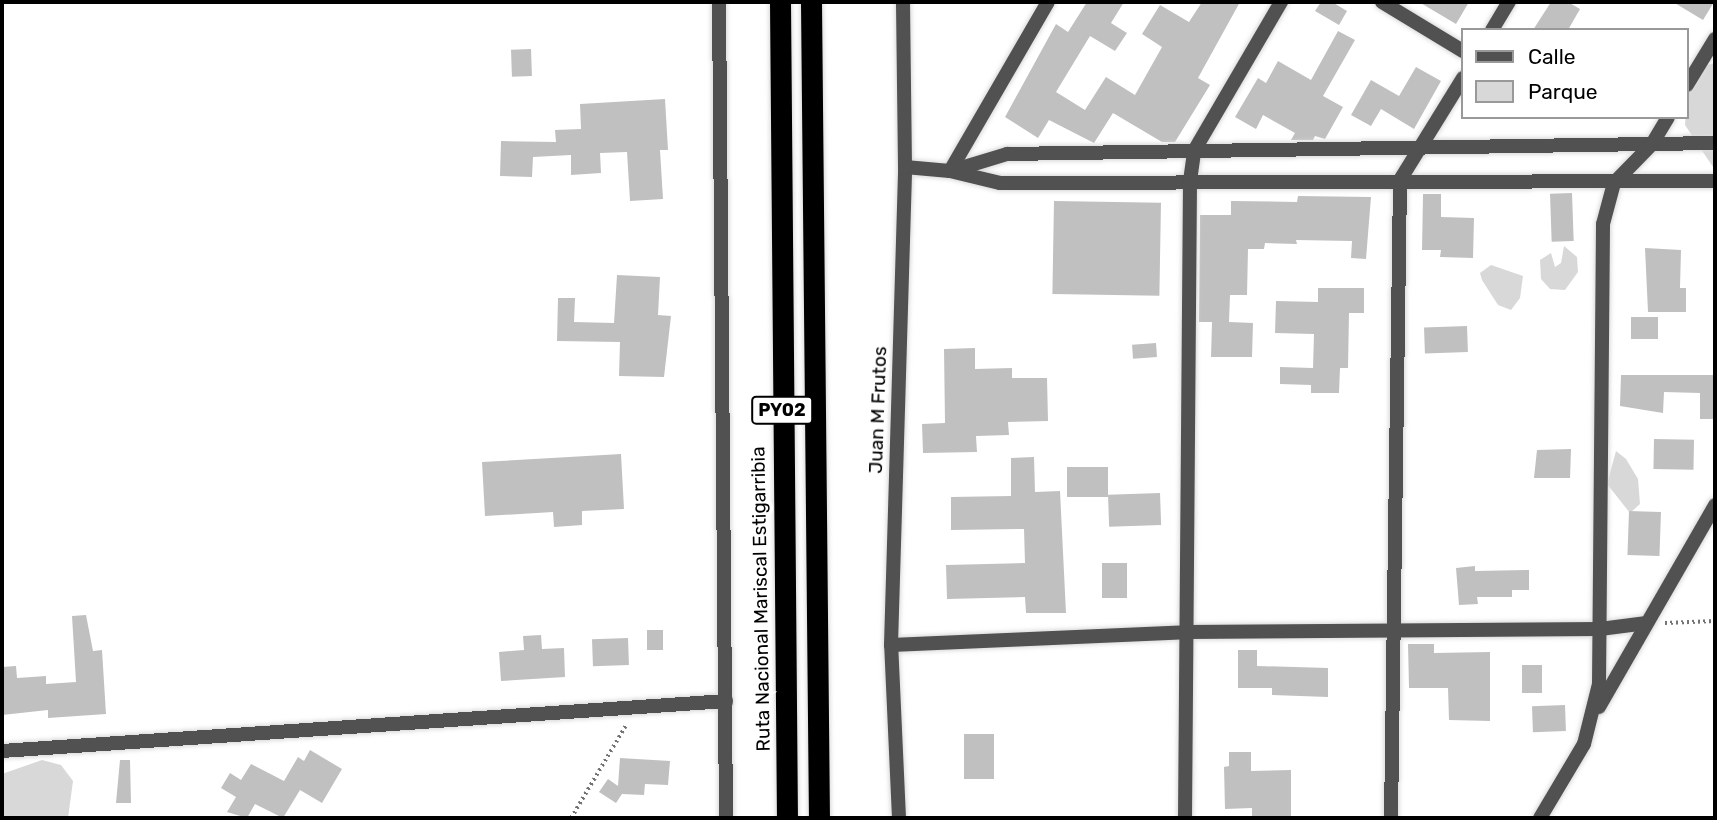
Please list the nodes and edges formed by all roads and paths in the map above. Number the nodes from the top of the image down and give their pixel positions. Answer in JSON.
{"nodes":[{"id":1,"x":719,"y":2,"type":"edge"},
{"id":2,"x":780,"y":2,"type":"edge"},
{"id":3,"x":811,"y":2,"type":"edge"},
{"id":4,"x":903,"y":2,"type":"edge"},
{"id":5,"x":1048,"y":2,"type":"edge"},
{"id":6,"x":1281,"y":2,"type":"edge"},
{"id":7,"x":1382,"y":2,"type":"edge"},
{"id":8,"x":1509,"y":2,"type":"edge"},
{"id":9,"x":1493,"y":28,"type":"edge"},
{"id":10,"x":1715,"y":39,"type":"edge"},
{"id":11,"x":1462,"y":50,"type":"edge"},
{"id":12,"x":1462,"y":80,"type":"edge"},
{"id":13,"x":1689,"y":82,"type":"edge"},
{"id":14,"x":1667,"y":119,"type":"edge"},
{"id":15,"x":1715,"y":143,"type":"edge"},
{"id":16,"x":1652,"y":144,"type":"junction"},
{"id":17,"x":1423,"y":146,"type":"junction"},
{"id":18,"x":1194,"y":151,"type":"junction"},
{"id":19,"x":905,"y":167,"type":"junction"},
{"id":20,"x":950,"y":171,"type":"junction"},
{"id":21,"x":1400,"y":180,"type":"junction"},
{"id":22,"x":1190,"y":181,"type":"junction"},
{"id":23,"x":1715,"y":181,"type":"edge"},
{"id":24,"x":1614,"y":183,"type":"junction"},
{"id":25,"x":1715,"y":505,"type":"edge"},
{"id":26,"x":1715,"y":621,"type":"edge"},
{"id":27,"x":1647,"y":623,"type":"junction"},
{"id":28,"x":1600,"y":629,"type":"junction"},
{"id":29,"x":1186,"y":632,"type":"junction"},
{"id":30,"x":1395,"y":632,"type":"junction"},
{"id":31,"x":891,"y":645,"type":"junction"},
{"id":32,"x":726,"y":701,"type":"junction"},
{"id":33,"x":636,"y":708,"type":"junction"},
{"id":34,"x":1594,"y":715,"type":"junction"},
{"id":35,"x":2,"y":751,"type":"edge"},
{"id":36,"x":571,"y":818,"type":"edge"},
{"id":37,"x":726,"y":818,"type":"edge"},
{"id":38,"x":788,"y":818,"type":"edge"},
{"id":39,"x":819,"y":818,"type":"edge"},
{"id":40,"x":899,"y":818,"type":"edge"},
{"id":41,"x":1185,"y":818,"type":"edge"},
{"id":42,"x":1391,"y":818,"type":"edge"},
{"id":43,"x":1540,"y":818,"type":"edge"}],
"edges":[{"from":1,"to":32,"type":"street"},
{"from":2,"to":38,"type":"highway","name":"Ruta Nacional Mariscal Estigarribia","number":"PY02"},
{"from":3,"to":39,"type":"highway","number":"PY02"},
{"from":4,"to":19,"type":"street","name":"Juan M Frutos"},
{"from":5,"to":20,"type":"street"},
{"from":6,"to":18,"type":"street"},
{"from":7,"to":11,"type":"street"},
{"from":8,"to":9,"type":"street"},
{"from":10,"to":13,"type":"street"},
{"from":12,"to":17,"type":"street"},
{"from":14,"to":16,"type":"street"},
{"from":15,"to":16,"type":"street"},
{"from":16,"to":17,"type":"street"},
{"from":16,"to":24,"type":"street"},
{"from":17,"to":18,"type":"street"},
{"from":17,"to":21,"type":"street"},
{"from":18,"to":20,"type":"street"},
{"from":18,"to":22,"type":"street"},
{"from":19,"to":20,"type":"street"},
{"from":19,"to":31,"type":"street","name":"Juan M Frutos"},
{"from":20,"to":22,"type":"street"},
{"from":21,"to":22,"type":"street"},
{"from":21,"to":24,"type":"street"},
{"from":21,"to":30,"type":"street"},
{"from":22,"to":29,"type":"street"},
{"from":23,"to":24,"type":"street"},
{"from":24,"to":28,"type":"street"},
{"from":25,"to":27,"type":"street"},
{"from":26,"to":27,"type":"path"},
{"from":27,"to":28,"type":"street"},
{"from":27,"to":34,"type":"street"},
{"from":28,"to":30,"type":"street"},
{"from":28,"to":34,"type":"street"},
{"from":29,"to":30,"type":"street"},
{"from":29,"to":31,"type":"street"},
{"from":29,"to":41,"type":"street"},
{"from":30,"to":42,"type":"street"},
{"from":31,"to":40,"type":"street","name":"Juan M Frutos"},
{"from":32,"to":33,"type":"street"},
{"from":32,"to":37,"type":"street"},
{"from":33,"to":35,"type":"street"},
{"from":33,"to":36,"type":"path"},
{"from":34,"to":43,"type":"street"}]}
